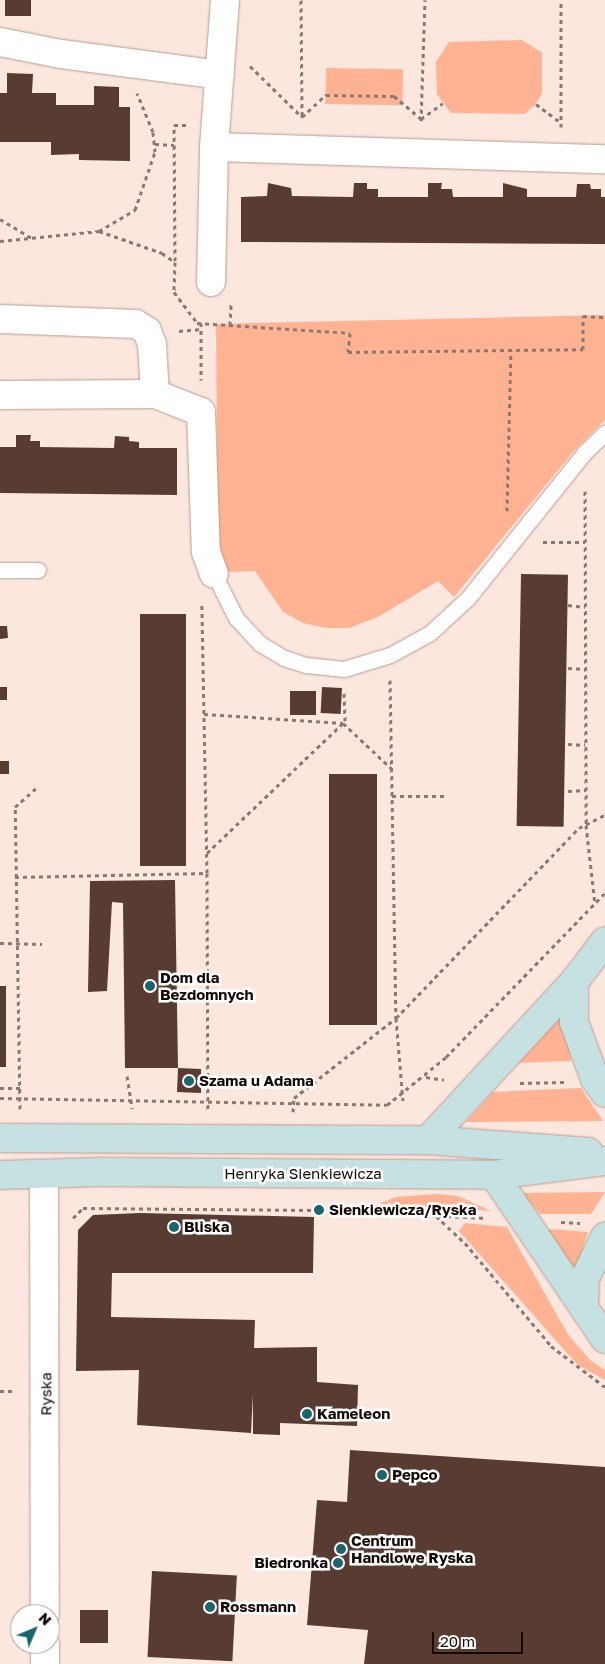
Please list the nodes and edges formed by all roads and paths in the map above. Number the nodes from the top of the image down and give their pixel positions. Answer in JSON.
{"nodes":[{"id":1,"x":225,"y":0,"type":"edge"},
{"id":2,"x":300,"y":0,"type":"edge"},
{"id":3,"x":425,"y":0,"type":"edge"},
{"id":4,"x":561,"y":0,"type":"edge"},
{"id":5,"x":0,"y":42,"type":"edge"},
{"id":6,"x":130,"y":64,"type":"junction"},
{"id":7,"x":220,"y":68,"type":"junction"},
{"id":8,"x":443,"y":103,"type":"dead end"},
{"id":9,"x":536,"y":104,"type":"dead end"},
{"id":10,"x":302,"y":117,"type":"junction"},
{"id":11,"x":421,"y":120,"type":"junction"},
{"id":12,"x":561,"y":122,"type":"junction"},
{"id":13,"x":190,"y":125,"type":"dead end"},
{"id":14,"x":155,"y":144,"type":"junction"},
{"id":15,"x":174,"y":145,"type":"junction"},
{"id":16,"x":214,"y":147,"type":"junction"},
{"id":17,"x":303,"y":150,"type":"junction"},
{"id":18,"x":420,"y":154,"type":"junction"},
{"id":19,"x":561,"y":158,"type":"junction"},
{"id":20,"x":605,"y":159,"type":"edge"},
{"id":21,"x":0,"y":219,"type":"edge"},
{"id":22,"x":99,"y":231,"type":"junction"},
{"id":23,"x":33,"y":238,"type":"junction"},
{"id":24,"x":0,"y":241,"type":"edge"},
{"id":25,"x":175,"y":262,"type":"junction"},
{"id":26,"x":211,"y":282,"type":"dead end"},
{"id":27,"x":605,"y":317,"type":"edge"},
{"id":28,"x":0,"y":320,"type":"edge"},
{"id":29,"x":201,"y":323,"type":"junction"},
{"id":30,"x":511,"y":350,"type":"junction"},
{"id":31,"x":155,"y":394,"type":"junction"},
{"id":32,"x":0,"y":395,"type":"edge"},
{"id":33,"x":201,"y":412,"type":"junction"},
{"id":34,"x":605,"y":433,"type":"edge"},
{"id":35,"x":584,"y":453,"type":"junction"},
{"id":36,"x":585,"y":542,"type":"junction"},
{"id":37,"x":509,"y":547,"type":"junction"},
{"id":38,"x":0,"y":570,"type":"edge"},
{"id":39,"x":38,"y":570,"type":"dead end"},
{"id":40,"x":214,"y":574,"type":"junction"},
{"id":41,"x":568,"y":605,"type":"dead end"},
{"id":42,"x":585,"y":607,"type":"junction"},
{"id":43,"x":390,"y":655,"type":"junction"},
{"id":44,"x":568,"y":668,"type":"dead end"},
{"id":45,"x":344,"y":669,"type":"junction"},
{"id":46,"x":585,"y":669,"type":"junction"},
{"id":47,"x":204,"y":714,"type":"junction"},
{"id":48,"x":343,"y":723,"type":"junction"},
{"id":49,"x":568,"y":744,"type":"dead end"},
{"id":50,"x":585,"y":745,"type":"junction"},
{"id":51,"x":392,"y":768,"type":"junction"},
{"id":52,"x":36,"y":788,"type":"dead end"},
{"id":53,"x":586,"y":790,"type":"junction"},
{"id":54,"x":568,"y":791,"type":"dead end"},
{"id":55,"x":392,"y":796,"type":"junction"},
{"id":56,"x":445,"y":796,"type":"dead end"},
{"id":57,"x":605,"y":815,"type":"edge"},
{"id":58,"x":586,"y":825,"type":"junction"},
{"id":59,"x":206,"y":853,"type":"junction"},
{"id":60,"x":207,"y":873,"type":"junction"},
{"id":61,"x":15,"y":877,"type":"junction"},
{"id":62,"x":605,"y":893,"type":"edge"},
{"id":63,"x":595,"y":904,"type":"junction"},
{"id":64,"x":605,"y":941,"type":"edge"},
{"id":65,"x":15,"y":942,"type":"junction"},
{"id":66,"x":0,"y":943,"type":"edge"},
{"id":67,"x":42,"y":944,"type":"dead end"},
{"id":68,"x":574,"y":982,"type":"junction"},
{"id":69,"x":396,"y":1018,"type":"junction"},
{"id":70,"x":127,"y":1076,"type":"dead end"},
{"id":71,"x":0,"y":1088,"type":"edge"},
{"id":72,"x":20,"y":1088,"type":"junction"},
{"id":73,"x":402,"y":1092,"type":"junction"},
{"id":74,"x":605,"y":1093,"type":"edge"},
{"id":75,"x":0,"y":1098,"type":"edge"},
{"id":76,"x":20,"y":1098,"type":"junction"},
{"id":77,"x":133,"y":1099,"type":"junction"},
{"id":78,"x":208,"y":1101,"type":"junction"},
{"id":79,"x":403,"y":1101,"type":"dead end"},
{"id":80,"x":294,"y":1104,"type":"junction"},
{"id":81,"x":132,"y":1111,"type":"dead end"},
{"id":82,"x":208,"y":1112,"type":"dead end"},
{"id":83,"x":20,"y":1114,"type":"dead end"},
{"id":84,"x":293,"y":1115,"type":"dead end"},
{"id":85,"x":0,"y":1138,"type":"edge"},
{"id":86,"x":428,"y":1140,"type":"junction"},
{"id":87,"x":605,"y":1153,"type":"edge"},
{"id":88,"x":605,"y":1161,"type":"edge"},
{"id":89,"x":44,"y":1174,"type":"junction"},
{"id":90,"x":0,"y":1175,"type":"edge"},
{"id":91,"x":494,"y":1175,"type":"junction"},
{"id":92,"x":436,"y":1216,"type":"junction"},
{"id":93,"x":46,"y":1219,"type":"junction"},
{"id":94,"x":525,"y":1220,"type":"junction"},
{"id":95,"x":595,"y":1230,"type":"edge"},
{"id":96,"x":584,"y":1306,"type":"junction"},
{"id":97,"x":605,"y":1339,"type":"edge"},
{"id":98,"x":605,"y":1387,"type":"edge"},
{"id":99,"x":12,"y":1390,"type":"dead end"},
{"id":100,"x":0,"y":1391,"type":"edge"},
{"id":101,"x":45,"y":1604,"type":"edge"}],
"edges":[{"from":1,"to":7,"type":"street"},
{"from":2,"to":10,"type":"path"},
{"from":3,"to":11,"type":"path"},
{"from":4,"to":12,"type":"path"},
{"from":5,"to":6,"type":"street"},
{"from":6,"to":7,"type":"street"},
{"from":6,"to":14,"type":"path"},
{"from":7,"to":10,"type":"path"},
{"from":7,"to":16,"type":"street"},
{"from":8,"to":11,"type":"path"},
{"from":9,"to":12,"type":"path"},
{"from":10,"to":11,"type":"path"},
{"from":10,"to":17,"type":"path"},
{"from":11,"to":18,"type":"path"},
{"from":12,"to":19,"type":"path"},
{"from":13,"to":15,"type":"path"},
{"from":14,"to":15,"type":"path"},
{"from":14,"to":22,"type":"path"},
{"from":15,"to":25,"type":"path"},
{"from":16,"to":17,"type":"street"},
{"from":16,"to":26,"type":"street"},
{"from":17,"to":18,"type":"street"},
{"from":18,"to":19,"type":"street"},
{"from":19,"to":20,"type":"street"},
{"from":21,"to":23,"type":"path"},
{"from":22,"to":23,"type":"path"},
{"from":22,"to":25,"type":"path"},
{"from":23,"to":24,"type":"path"},
{"from":25,"to":29,"type":"path"},
{"from":27,"to":30,"type":"path"},
{"from":28,"to":31,"type":"street"},
{"from":29,"to":30,"type":"path"},
{"from":29,"to":33,"type":"path"},
{"from":30,"to":37,"type":"path"},
{"from":31,"to":32,"type":"street"},
{"from":31,"to":33,"type":"street"},
{"from":33,"to":40,"type":"street"},
{"from":34,"to":35,"type":"lane"},
{"from":35,"to":36,"type":"path"},
{"from":35,"to":37,"type":"lane"},
{"from":36,"to":37,"type":"path"},
{"from":36,"to":42,"type":"path"},
{"from":37,"to":43,"type":"lane"},
{"from":38,"to":39,"type":"lane"},
{"from":40,"to":45,"type":"lane"},
{"from":40,"to":47,"type":"path"},
{"from":41,"to":42,"type":"path"},
{"from":42,"to":46,"type":"path"},
{"from":43,"to":45,"type":"lane"},
{"from":43,"to":51,"type":"path"},
{"from":44,"to":46,"type":"path"},
{"from":45,"to":48,"type":"path"},
{"from":46,"to":50,"type":"path"},
{"from":47,"to":48,"type":"path"},
{"from":47,"to":59,"type":"path"},
{"from":48,"to":51,"type":"path"},
{"from":48,"to":59,"type":"path"},
{"from":49,"to":50,"type":"path"},
{"from":50,"to":53,"type":"path"},
{"from":51,"to":55,"type":"path"},
{"from":52,"to":61,"type":"path"},
{"from":53,"to":54,"type":"path"},
{"from":53,"to":58,"type":"path"},
{"from":55,"to":56,"type":"path"},
{"from":55,"to":69,"type":"path"},
{"from":57,"to":58,"type":"path"},
{"from":58,"to":63,"type":"path"},
{"from":58,"to":69,"type":"path"},
{"from":59,"to":60,"type":"path"},
{"from":60,"to":61,"type":"path"},
{"from":60,"to":78,"type":"path"},
{"from":61,"to":65,"type":"path"},
{"from":62,"to":63,"type":"path"},
{"from":63,"to":73,"type":"path"},
{"from":64,"to":68,"type":"main road"},
{"from":65,"to":66,"type":"path"},
{"from":65,"to":67,"type":"path"},
{"from":65,"to":72,"type":"path"},
{"from":68,"to":74,"type":"main road"},
{"from":68,"to":86,"type":"main road"},
{"from":69,"to":73,"type":"path"},
{"from":69,"to":80,"type":"path"},
{"from":70,"to":77,"type":"path"},
{"from":71,"to":72,"type":"path"},
{"from":72,"to":76,"type":"path"},
{"from":73,"to":79,"type":"path"},
{"from":73,"to":80,"type":"path"},
{"from":75,"to":76,"type":"path"},
{"from":76,"to":77,"type":"path"},
{"from":76,"to":83,"type":"path"},
{"from":77,"to":78,"type":"path"},
{"from":77,"to":81,"type":"path"},
{"from":78,"to":80,"type":"path"},
{"from":78,"to":82,"type":"path"},
{"from":80,"to":84,"type":"path"},
{"from":85,"to":86,"type":"main road"},
{"from":86,"to":87,"type":"main road"},
{"from":88,"to":91,"type":"main road","name":"Henryka Sienkiewicza"},
{"from":89,"to":90,"type":"main road","name":"Henryka Sienkiewicza"},
{"from":89,"to":91,"type":"main road","name":"Henryka Sienkiewicza"},
{"from":89,"to":93,"type":"street","name":"Ryska"},
{"from":91,"to":94,"type":"main road"},
{"from":92,"to":93,"type":"path"},
{"from":92,"to":94,"type":"path"},
{"from":92,"to":98,"type":"path"},
{"from":93,"to":101,"type":"street","name":"Ryska"},
{"from":94,"to":95,"type":"path"},
{"from":94,"to":96,"type":"main road"},
{"from":95,"to":96,"type":"main road"},
{"from":96,"to":97,"type":"main road"},
{"from":99,"to":100,"type":"path"}]}
